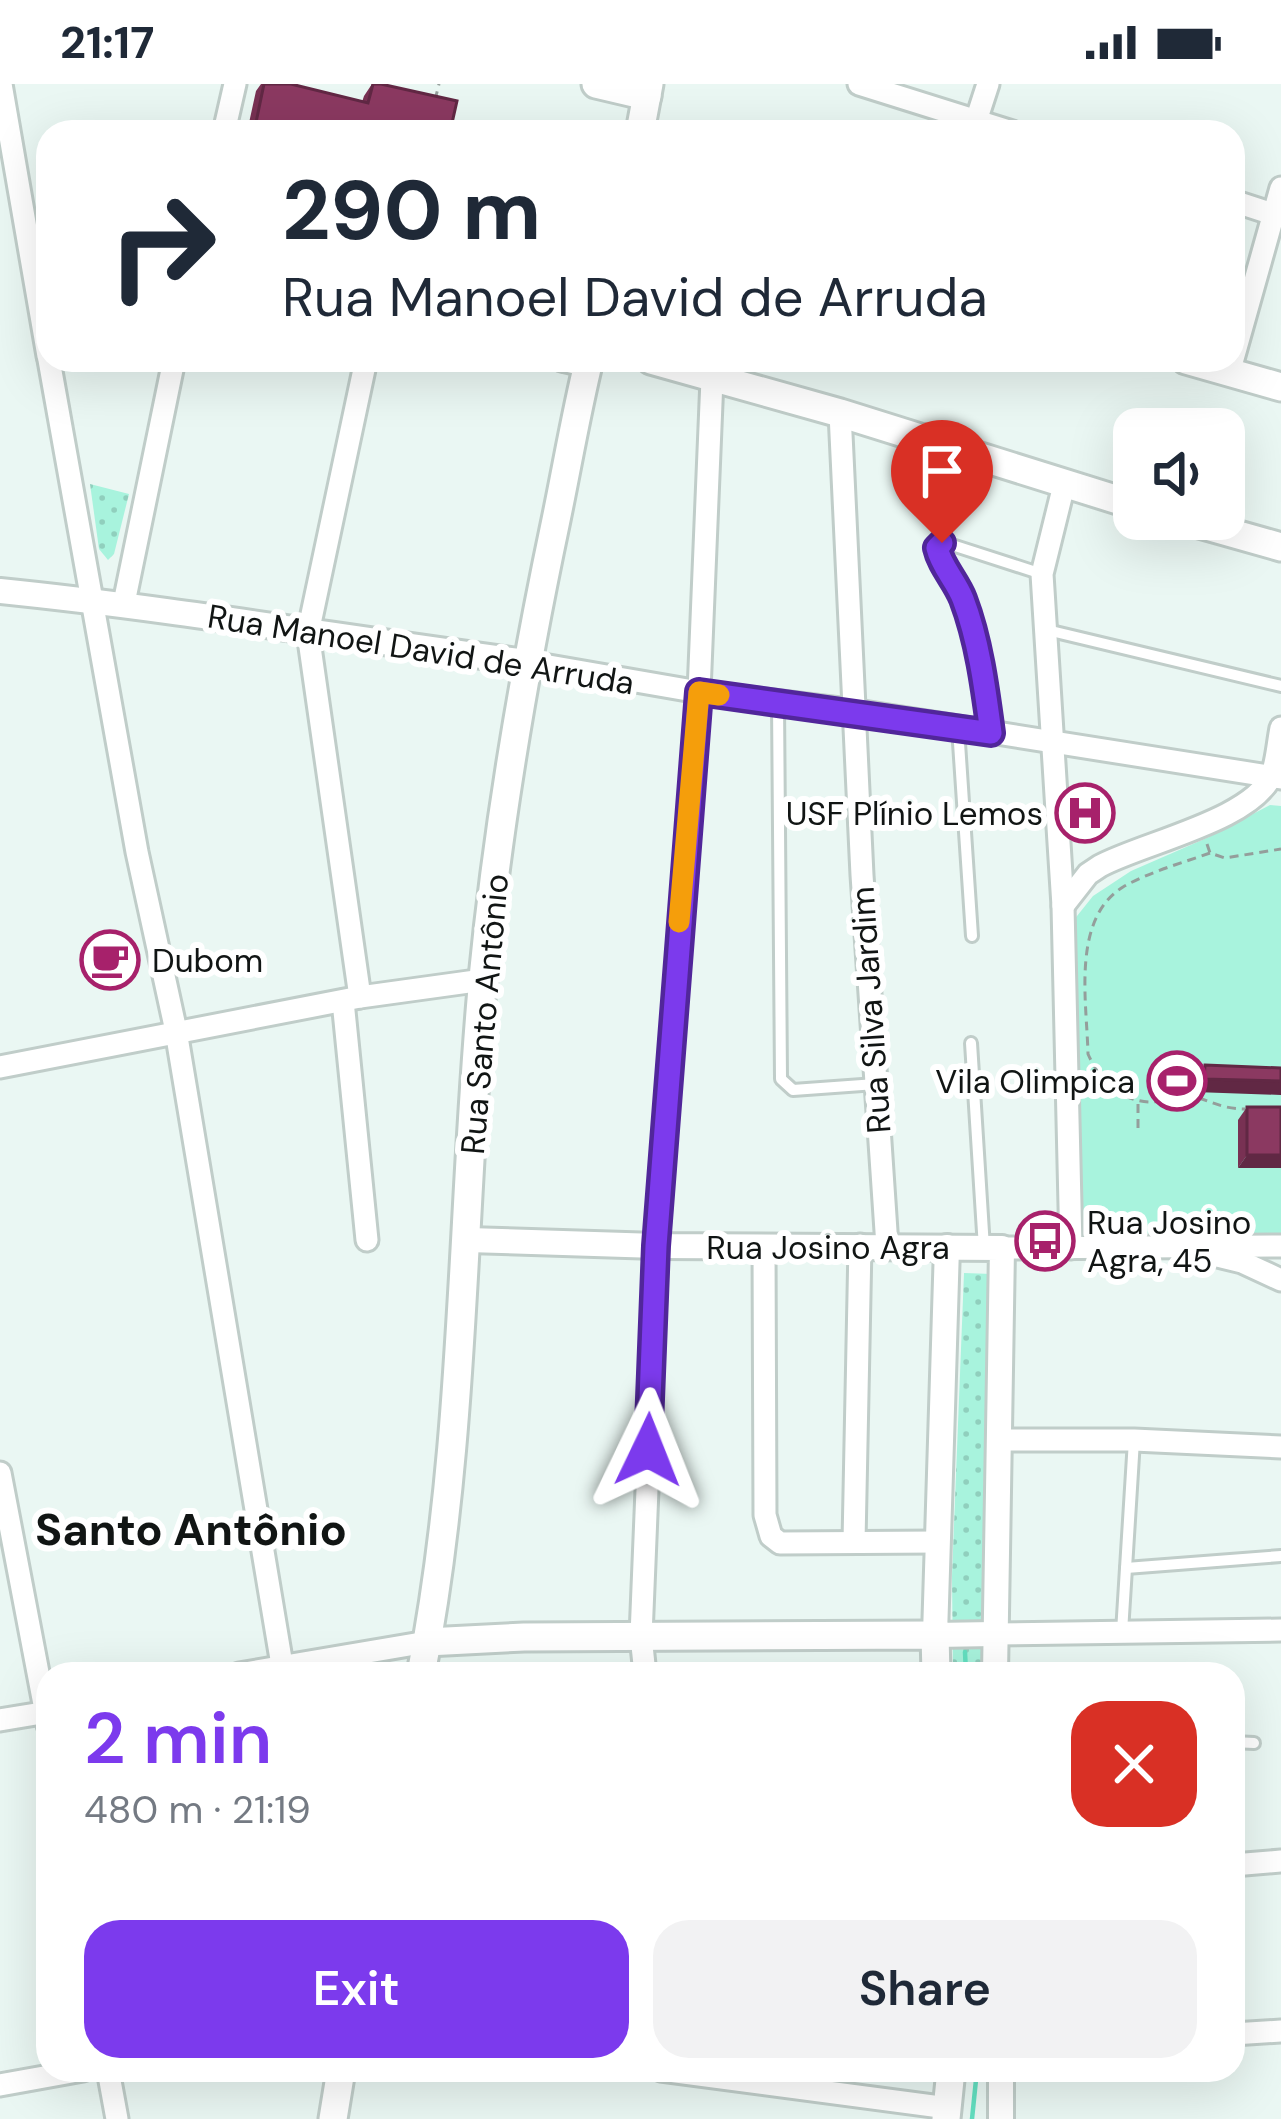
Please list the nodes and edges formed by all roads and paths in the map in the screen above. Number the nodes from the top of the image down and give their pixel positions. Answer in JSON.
{"nodes":[{"id":1,"x":2,"y":84,"type":"edge"},
{"id":2,"x":235,"y":84,"type":"edge"},
{"id":3,"x":439,"y":84,"type":"edge"},
{"id":4,"x":596,"y":84,"type":"edge"},
{"id":5,"x":860,"y":84,"type":"edge"},
{"id":6,"x":988,"y":84,"type":"edge"},
{"id":7,"x":648,"y":90,"type":"edge"},
{"id":8,"x":432,"y":111,"type":"edge"},
{"id":9,"x":227,"y":120,"type":"edge"},
{"id":10,"x":642,"y":120,"type":"edge"},
{"id":11,"x":973,"y":120,"type":"edge"},
{"id":12,"x":976,"y":120,"type":"edge"},
{"id":13,"x":1281,"y":188,"type":"edge"},
{"id":14,"x":1245,"y":205,"type":"edge"},
{"id":15,"x":1273,"y":214,"type":"junction"},
{"id":16,"x":36,"y":237,"type":"edge"},
{"id":17,"x":1245,"y":316,"type":"edge"},
{"id":18,"x":1245,"y":370,"type":"edge"},
{"id":19,"x":51,"y":372,"type":"edge"},
{"id":20,"x":172,"y":372,"type":"edge"},
{"id":21,"x":363,"y":372,"type":"edge"},
{"id":22,"x":578,"y":372,"type":"edge"},
{"id":23,"x":690,"y":372,"type":"edge"},
{"id":24,"x":712,"y":379,"type":"junction"},
{"id":25,"x":1281,"y":387,"type":"edge"},
{"id":26,"x":840,"y":413,"type":"junction"},
{"id":27,"x":1064,"y":485,"type":"junction"},
{"id":28,"x":1113,"y":499,"type":"edge"},
{"id":29,"x":1245,"y":537,"type":"edge"},
{"id":30,"x":1281,"y":547,"type":"edge"},
{"id":31,"x":1042,"y":574,"type":"junction"},
{"id":32,"x":0,"y":591,"type":"edge"},
{"id":33,"x":92,"y":601,"type":"junction"},
{"id":34,"x":124,"y":603,"type":"junction"},
{"id":35,"x":1047,"y":630,"type":"junction"},
{"id":36,"x":308,"y":634,"type":"junction"},
{"id":37,"x":526,"y":662,"type":"junction"},
{"id":38,"x":1281,"y":686,"type":"edge"},
{"id":39,"x":699,"y":692,"type":"junction"},
{"id":40,"x":778,"y":703,"type":"junction"},
{"id":41,"x":857,"y":712,"type":"junction"},
{"id":42,"x":958,"y":728,"type":"junction"},
{"id":43,"x":1281,"y":728,"type":"edge"},
{"id":44,"x":991,"y":733,"type":"junction"},
{"id":45,"x":1055,"y":744,"type":"junction"},
{"id":46,"x":1276,"y":777,"type":"edge"},
{"id":47,"x":1198,"y":826,"type":"junction"},
{"id":48,"x":1281,"y":849,"type":"edge"},
{"id":49,"x":1210,"y":853,"type":"junction"},
{"id":50,"x":1063,"y":905,"type":"junction"},
{"id":51,"x":972,"y":936,"type":"dead end"},
{"id":52,"x":483,"y":980,"type":"junction"},
{"id":53,"x":351,"y":999,"type":"junction"},
{"id":54,"x":176,"y":1031,"type":"junction"},
{"id":55,"x":971,"y":1043,"type":"dead end"},
{"id":56,"x":0,"y":1067,"type":"edge"},
{"id":57,"x":876,"y":1084,"type":"junction"},
{"id":58,"x":1138,"y":1100,"type":"junction"},
{"id":59,"x":1262,"y":1109,"type":"edge"},
{"id":60,"x":1138,"y":1128,"type":"dead end"},
{"id":61,"x":367,"y":1240,"type":"dead end"},
{"id":62,"x":468,"y":1240,"type":"junction"},
{"id":63,"x":860,"y":1245,"type":"junction"},
{"id":64,"x":656,"y":1246,"type":"junction"},
{"id":65,"x":764,"y":1246,"type":"junction"},
{"id":66,"x":887,"y":1246,"type":"junction"},
{"id":67,"x":1281,"y":1246,"type":"edge"},
{"id":68,"x":947,"y":1247,"type":"junction"},
{"id":69,"x":993,"y":1248,"type":"junction"},
{"id":70,"x":1071,"y":1248,"type":"junction"},
{"id":71,"x":1189,"y":1249,"type":"junction"},
{"id":72,"x":1281,"y":1280,"type":"edge"},
{"id":73,"x":999,"y":1440,"type":"junction"},
{"id":74,"x":1134,"y":1440,"type":"junction"},
{"id":75,"x":1281,"y":1447,"type":"edge"},
{"id":76,"x":0,"y":1473,"type":"edge"},
{"id":77,"x":854,"y":1542,"type":"junction"},
{"id":78,"x":938,"y":1542,"type":"junction"},
{"id":79,"x":1281,"y":1556,"type":"edge"},
{"id":80,"x":1126,"y":1568,"type":"junction"},
{"id":81,"x":1281,"y":1630,"type":"edge"},
{"id":82,"x":1122,"y":1632,"type":"junction"},
{"id":83,"x":989,"y":1634,"type":"junction"},
{"id":84,"x":939,"y":1635,"type":"junction"},
{"id":85,"x":641,"y":1636,"type":"junction"},
{"id":86,"x":428,"y":1642,"type":"junction"},
{"id":87,"x":37,"y":1662,"type":"edge"},
{"id":88,"x":281,"y":1662,"type":"edge"},
{"id":89,"x":306,"y":1662,"type":"edge"},
{"id":90,"x":424,"y":1662,"type":"edge"},
{"id":91,"x":644,"y":1662,"type":"edge"},
{"id":92,"x":937,"y":1662,"type":"edge"},
{"id":93,"x":993,"y":1662,"type":"edge"},
{"id":94,"x":36,"y":1717,"type":"edge"},
{"id":95,"x":0,"y":1720,"type":"edge"},
{"id":96,"x":1245,"y":1743,"type":"edge"},
{"id":97,"x":1254,"y":1743,"type":"dead end"},
{"id":98,"x":1281,"y":1861,"type":"edge"},
{"id":99,"x":1245,"y":1864,"type":"edge"},
{"id":100,"x":1281,"y":2030,"type":"edge"},
{"id":101,"x":1245,"y":2033,"type":"edge"},
{"id":102,"x":36,"y":2078,"type":"edge"},
{"id":103,"x":110,"y":2082,"type":"edge"},
{"id":104,"x":339,"y":2082,"type":"edge"},
{"id":105,"x":741,"y":2082,"type":"edge"},
{"id":106,"x":950,"y":2082,"type":"edge"},
{"id":107,"x":1001,"y":2082,"type":"edge"},
{"id":108,"x":0,"y":2084,"type":"edge"},
{"id":109,"x":947,"y":2113,"type":"edge"},
{"id":110,"x":117,"y":2119,"type":"edge"},
{"id":111,"x":333,"y":2119,"type":"edge"},
{"id":112,"x":1001,"y":2119,"type":"edge"}],
"edges":[{"from":1,"to":16,"type":"street"},
{"from":2,"to":9,"type":"street"},
{"from":3,"to":8,"type":"path"},
{"from":4,"to":7,"type":"main road"},
{"from":5,"to":11,"type":"street"},
{"from":6,"to":12,"type":"street"},
{"from":7,"to":10,"type":"main road"},
{"from":13,"to":15,"type":"street"},
{"from":14,"to":15,"type":"street"},
{"from":15,"to":17,"type":"street"},
{"from":18,"to":25,"type":"main road"},
{"from":19,"to":33,"type":"street"},
{"from":20,"to":34,"type":"street"},
{"from":21,"to":36,"type":"street"},
{"from":22,"to":37,"type":"main road","name":"Rua Santo Antônio"},
{"from":23,"to":24,"type":"main road"},
{"from":24,"to":26,"type":"main road"},
{"from":24,"to":39,"type":"street"},
{"from":26,"to":27,"type":"main road"},
{"from":26,"to":41,"type":"street","name":"Rua Silva Jardim"},
{"from":27,"to":28,"type":"main road"},
{"from":27,"to":31,"type":"street"},
{"from":29,"to":30,"type":"main road"},
{"from":31,"to":35,"type":"street"},
{"from":31,"to":44,"type":"lane"},
{"from":32,"to":33,"type":"street","name":"Rua Manoel David de Arruda"},
{"from":33,"to":34,"type":"street","name":"Rua Manoel David de Arruda"},
{"from":33,"to":54,"type":"street"},
{"from":34,"to":36,"type":"street","name":"Rua Manoel David de Arruda"},
{"from":35,"to":38,"type":"lane"},
{"from":35,"to":45,"type":"street"},
{"from":36,"to":37,"type":"street","name":"Rua Manoel David de Arruda"},
{"from":36,"to":53,"type":"street"},
{"from":37,"to":39,"type":"street","name":"Rua Manoel David de Arruda"},
{"from":37,"to":52,"type":"main road","name":"Rua Santo Antônio"},
{"from":39,"to":40,"type":"street","name":"Rua Manoel David de Arruda"},
{"from":39,"to":64,"type":"street"},
{"from":40,"to":41,"type":"street","name":"Rua Manoel David de Arruda"},
{"from":40,"to":57,"type":"lane"},
{"from":41,"to":42,"type":"street","name":"Rua Manoel David de Arruda"},
{"from":41,"to":57,"type":"street","name":"Rua Silva Jardim"},
{"from":42,"to":44,"type":"street","name":"Rua Manoel David de Arruda"},
{"from":42,"to":51,"type":"lane"},
{"from":43,"to":46,"type":"street"},
{"from":44,"to":45,"type":"street","name":"Rua Manoel David de Arruda"},
{"from":45,"to":46,"type":"street","name":"Rua Manoel David de Arruda"},
{"from":45,"to":50,"type":"street"},
{"from":46,"to":47,"type":"street"},
{"from":47,"to":49,"type":"path"},
{"from":47,"to":50,"type":"street"},
{"from":48,"to":49,"type":"path"},
{"from":49,"to":58,"type":"path"},
{"from":50,"to":70,"type":"street"},
{"from":52,"to":53,"type":"street"},
{"from":52,"to":62,"type":"main road","name":"Rua Santo Antônio"},
{"from":53,"to":54,"type":"street"},
{"from":53,"to":61,"type":"street"},
{"from":54,"to":56,"type":"street"},
{"from":54,"to":88,"type":"street"},
{"from":55,"to":69,"type":"lane"},
{"from":57,"to":66,"type":"street","name":"Rua Silva Jardim"},
{"from":58,"to":59,"type":"path"},
{"from":58,"to":60,"type":"path"},
{"from":62,"to":64,"type":"street","name":"Rua Josino Agra"},
{"from":62,"to":86,"type":"main road","name":"Rua Santo Antônio"},
{"from":63,"to":65,"type":"street","name":"Rua Josino Agra"},
{"from":63,"to":66,"type":"street","name":"Rua Josino Agra"},
{"from":63,"to":77,"type":"street"},
{"from":64,"to":65,"type":"street","name":"Rua Josino Agra"},
{"from":64,"to":85,"type":"street"},
{"from":65,"to":77,"type":"street"},
{"from":66,"to":68,"type":"street","name":"Rua Josino Agra"},
{"from":67,"to":71,"type":"street","name":"Rua Josino Agra"},
{"from":68,"to":69,"type":"street","name":"Rua Josino Agra"},
{"from":68,"to":78,"type":"street"},
{"from":69,"to":70,"type":"street","name":"Rua Josino Agra"},
{"from":69,"to":73,"type":"street"},
{"from":70,"to":71,"type":"street","name":"Rua Josino Agra"},
{"from":71,"to":72,"type":"street","name":"Rua Josino Agra"},
{"from":73,"to":74,"type":"street"},
{"from":73,"to":83,"type":"street"},
{"from":74,"to":75,"type":"street"},
{"from":74,"to":80,"type":"lane"},
{"from":76,"to":87,"type":"street"},
{"from":77,"to":78,"type":"street"},
{"from":78,"to":84,"type":"street"},
{"from":79,"to":80,"type":"lane"},
{"from":80,"to":82,"type":"lane"},
{"from":81,"to":82,"type":"street"},
{"from":82,"to":83,"type":"street"},
{"from":83,"to":84,"type":"street"},
{"from":83,"to":93,"type":"street"},
{"from":84,"to":85,"type":"main road"},
{"from":84,"to":92,"type":"main road"},
{"from":85,"to":86,"type":"main road"},
{"from":85,"to":91,"type":"street"},
{"from":86,"to":89,"type":"street"},
{"from":86,"to":90,"type":"main road","name":"Rua Santo Antônio"},
{"from":94,"to":95,"type":"street"},
{"from":96,"to":97,"type":"lane"},
{"from":98,"to":99,"type":"street"},
{"from":100,"to":101,"type":"street"},
{"from":102,"to":108,"type":"street"},
{"from":103,"to":110,"type":"street"},
{"from":104,"to":111,"type":"main road"},
{"from":105,"to":109,"type":"street"},
{"from":106,"to":109,"type":"main road"},
{"from":107,"to":112,"type":"street"}]}
